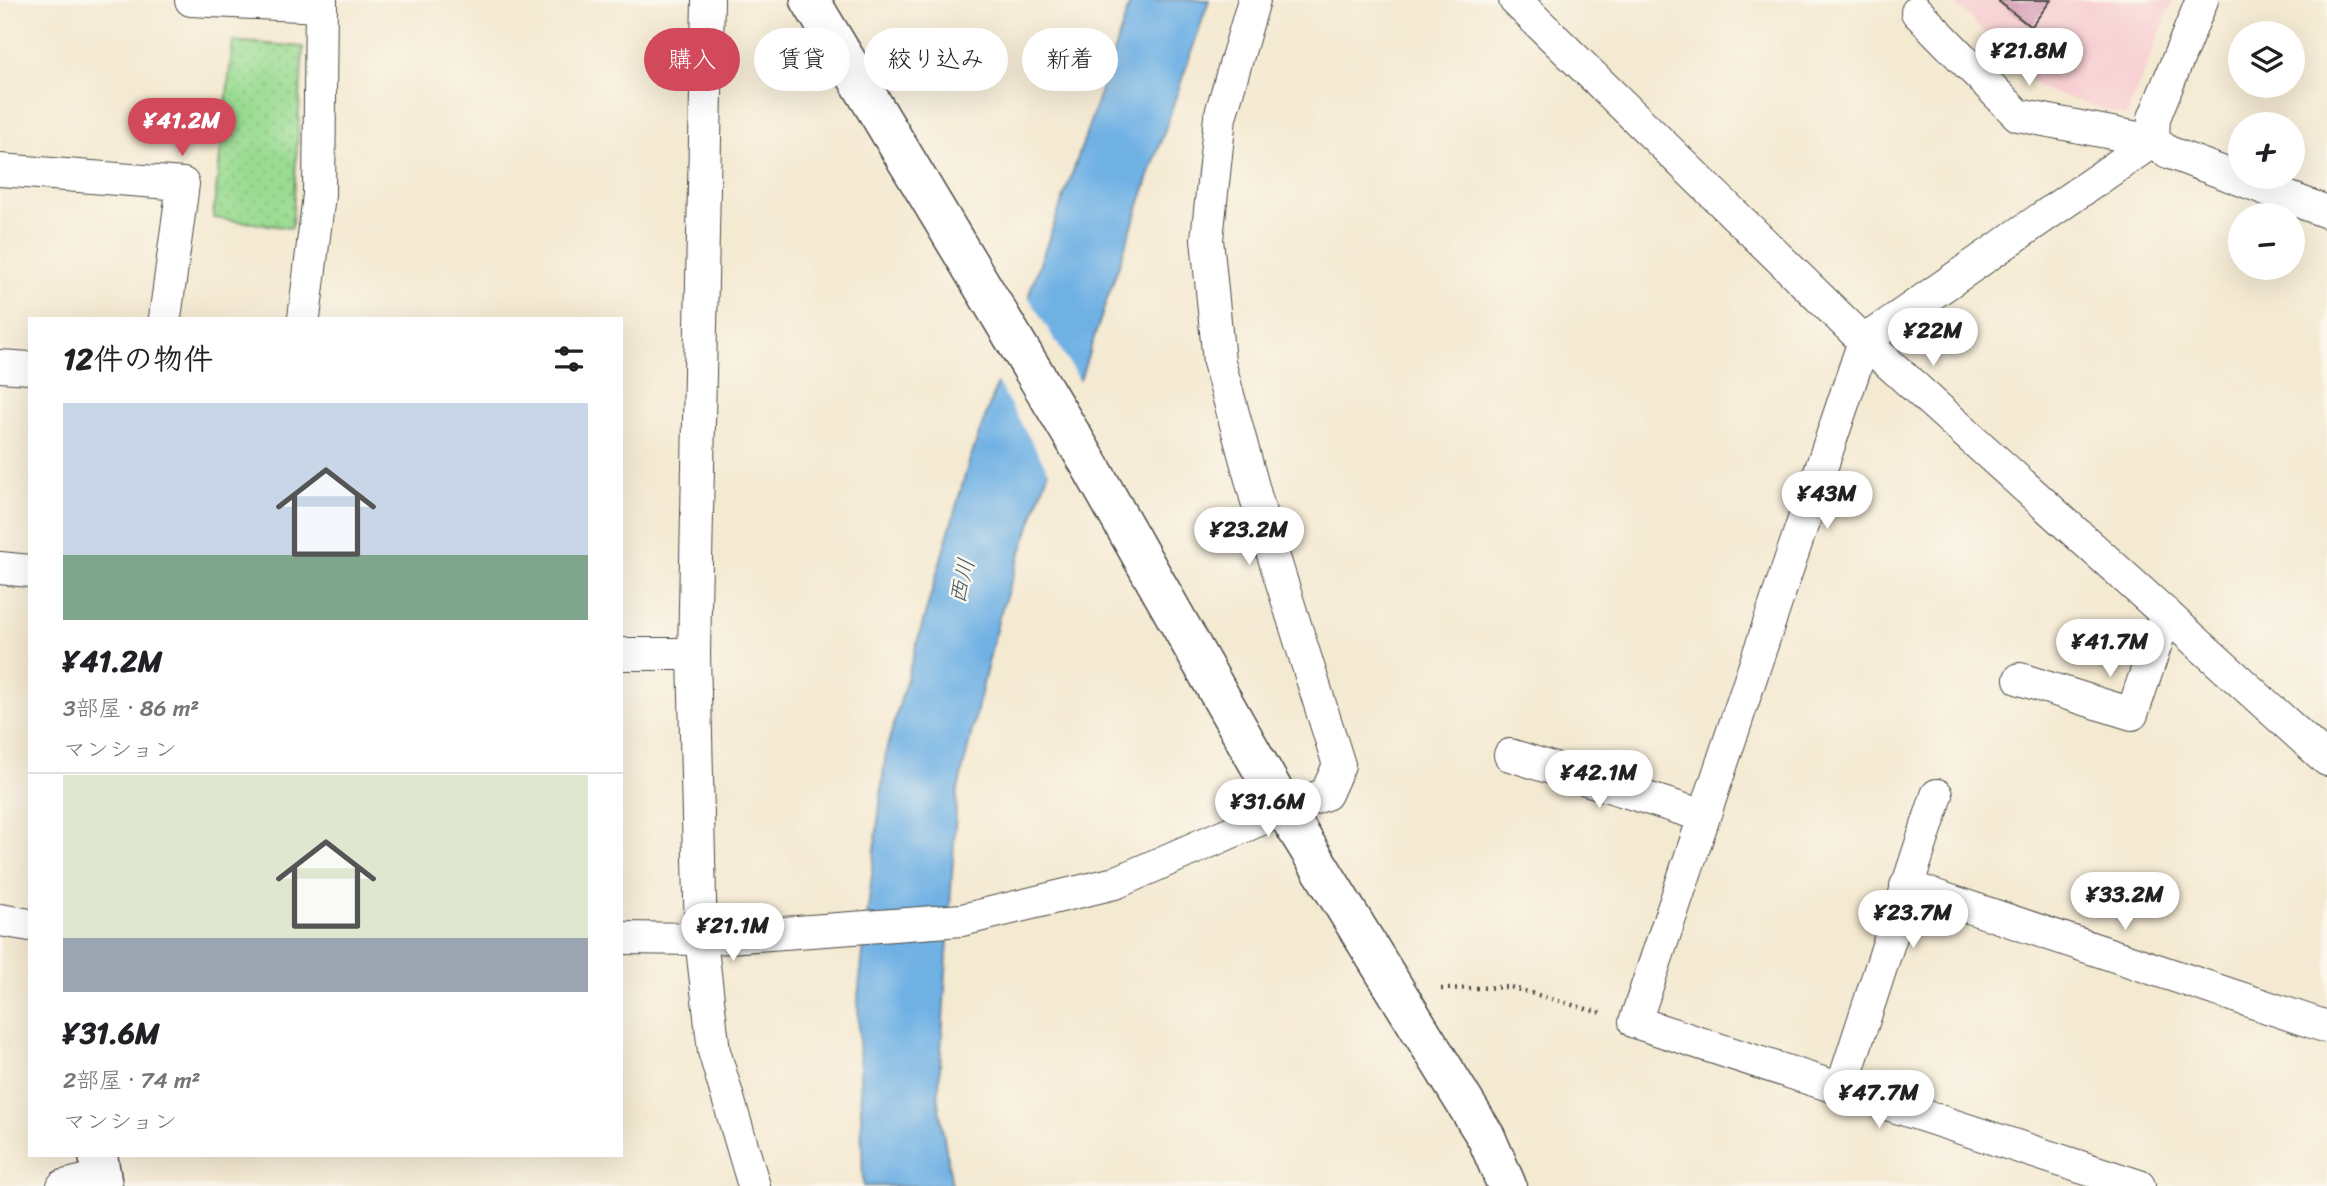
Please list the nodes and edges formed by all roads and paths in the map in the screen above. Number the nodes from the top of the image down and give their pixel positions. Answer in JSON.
{"nodes":[{"id":1,"x":191,"y":0,"type":"edge"},
{"id":2,"x":708,"y":0,"type":"edge"},
{"id":3,"x":810,"y":0,"type":"edge"},
{"id":4,"x":1254,"y":0,"type":"edge"},
{"id":5,"x":1515,"y":0,"type":"edge"},
{"id":6,"x":2202,"y":0,"type":"edge"},
{"id":7,"x":321,"y":3,"type":"edge"},
{"id":8,"x":1917,"y":12,"type":"dead end"},
{"id":9,"x":2153,"y":141,"type":"junction"},
{"id":10,"x":0,"y":170,"type":"edge"},
{"id":11,"x":2327,"y":212,"type":"edge"},
{"id":12,"x":165,"y":317,"type":"edge"},
{"id":13,"x":304,"y":317,"type":"edge"},
{"id":14,"x":1864,"y":341,"type":"junction"},
{"id":15,"x":0,"y":366,"type":"edge"},
{"id":16,"x":28,"y":368,"type":"edge"},
{"id":17,"x":0,"y":568,"type":"edge"},
{"id":18,"x":28,"y":571,"type":"edge"},
{"id":19,"x":2166,"y":614,"type":"junction"},
{"id":20,"x":623,"y":654,"type":"edge"},
{"id":21,"x":694,"y":654,"type":"junction"},
{"id":22,"x":2020,"y":679,"type":"dead end"},
{"id":23,"x":1510,"y":755,"type":"dead end"},
{"id":24,"x":2327,"y":760,"type":"edge"},
{"id":25,"x":1937,"y":795,"type":"dead end"},
{"id":26,"x":1284,"y":809,"type":"junction"},
{"id":27,"x":1704,"y":816,"type":"junction"},
{"id":28,"x":1906,"y":886,"type":"junction"},
{"id":29,"x":0,"y":920,"type":"edge"},
{"id":30,"x":28,"y":925,"type":"edge"},
{"id":31,"x":623,"y":938,"type":"edge"},
{"id":32,"x":701,"y":939,"type":"junction"},
{"id":33,"x":1395,"y":991,"type":"junction"},
{"id":34,"x":1634,"y":1022,"type":"junction"},
{"id":35,"x":2327,"y":1027,"type":"edge"},
{"id":36,"x":1841,"y":1090,"type":"junction"},
{"id":37,"x":101,"y":1173,"type":"edge"},
{"id":38,"x":63,"y":1186,"type":"edge"},
{"id":39,"x":754,"y":1186,"type":"edge"},
{"id":40,"x":1507,"y":1186,"type":"edge"},
{"id":41,"x":2139,"y":1186,"type":"edge"}],
"edges":[{"from":1,"to":7,"type":"street"},
{"from":2,"to":21,"type":"street"},
{"from":3,"to":26,"type":"street"},
{"from":4,"to":26,"type":"street"},
{"from":5,"to":14,"type":"street"},
{"from":6,"to":9,"type":"street"},
{"from":7,"to":13,"type":"street"},
{"from":8,"to":9,"type":"street"},
{"from":9,"to":11,"type":"street"},
{"from":9,"to":14,"type":"street"},
{"from":10,"to":12,"type":"street"},
{"from":14,"to":19,"type":"street"},
{"from":14,"to":27,"type":"street"},
{"from":15,"to":16,"type":"street"},
{"from":17,"to":18,"type":"street"},
{"from":19,"to":22,"type":"street"},
{"from":19,"to":24,"type":"street"},
{"from":20,"to":21,"type":"street"},
{"from":21,"to":32,"type":"street"},
{"from":23,"to":27,"type":"street"},
{"from":25,"to":28,"type":"street"},
{"from":26,"to":32,"type":"street"},
{"from":26,"to":33,"type":"street"},
{"from":27,"to":34,"type":"street"},
{"from":28,"to":35,"type":"street"},
{"from":28,"to":36,"type":"street"},
{"from":29,"to":30,"type":"street"},
{"from":31,"to":32,"type":"street"},
{"from":32,"to":39,"type":"street"},
{"from":33,"to":34,"type":"path"},
{"from":33,"to":40,"type":"street"},
{"from":34,"to":36,"type":"street"},
{"from":36,"to":41,"type":"street"},
{"from":37,"to":38,"type":"street"}]}
